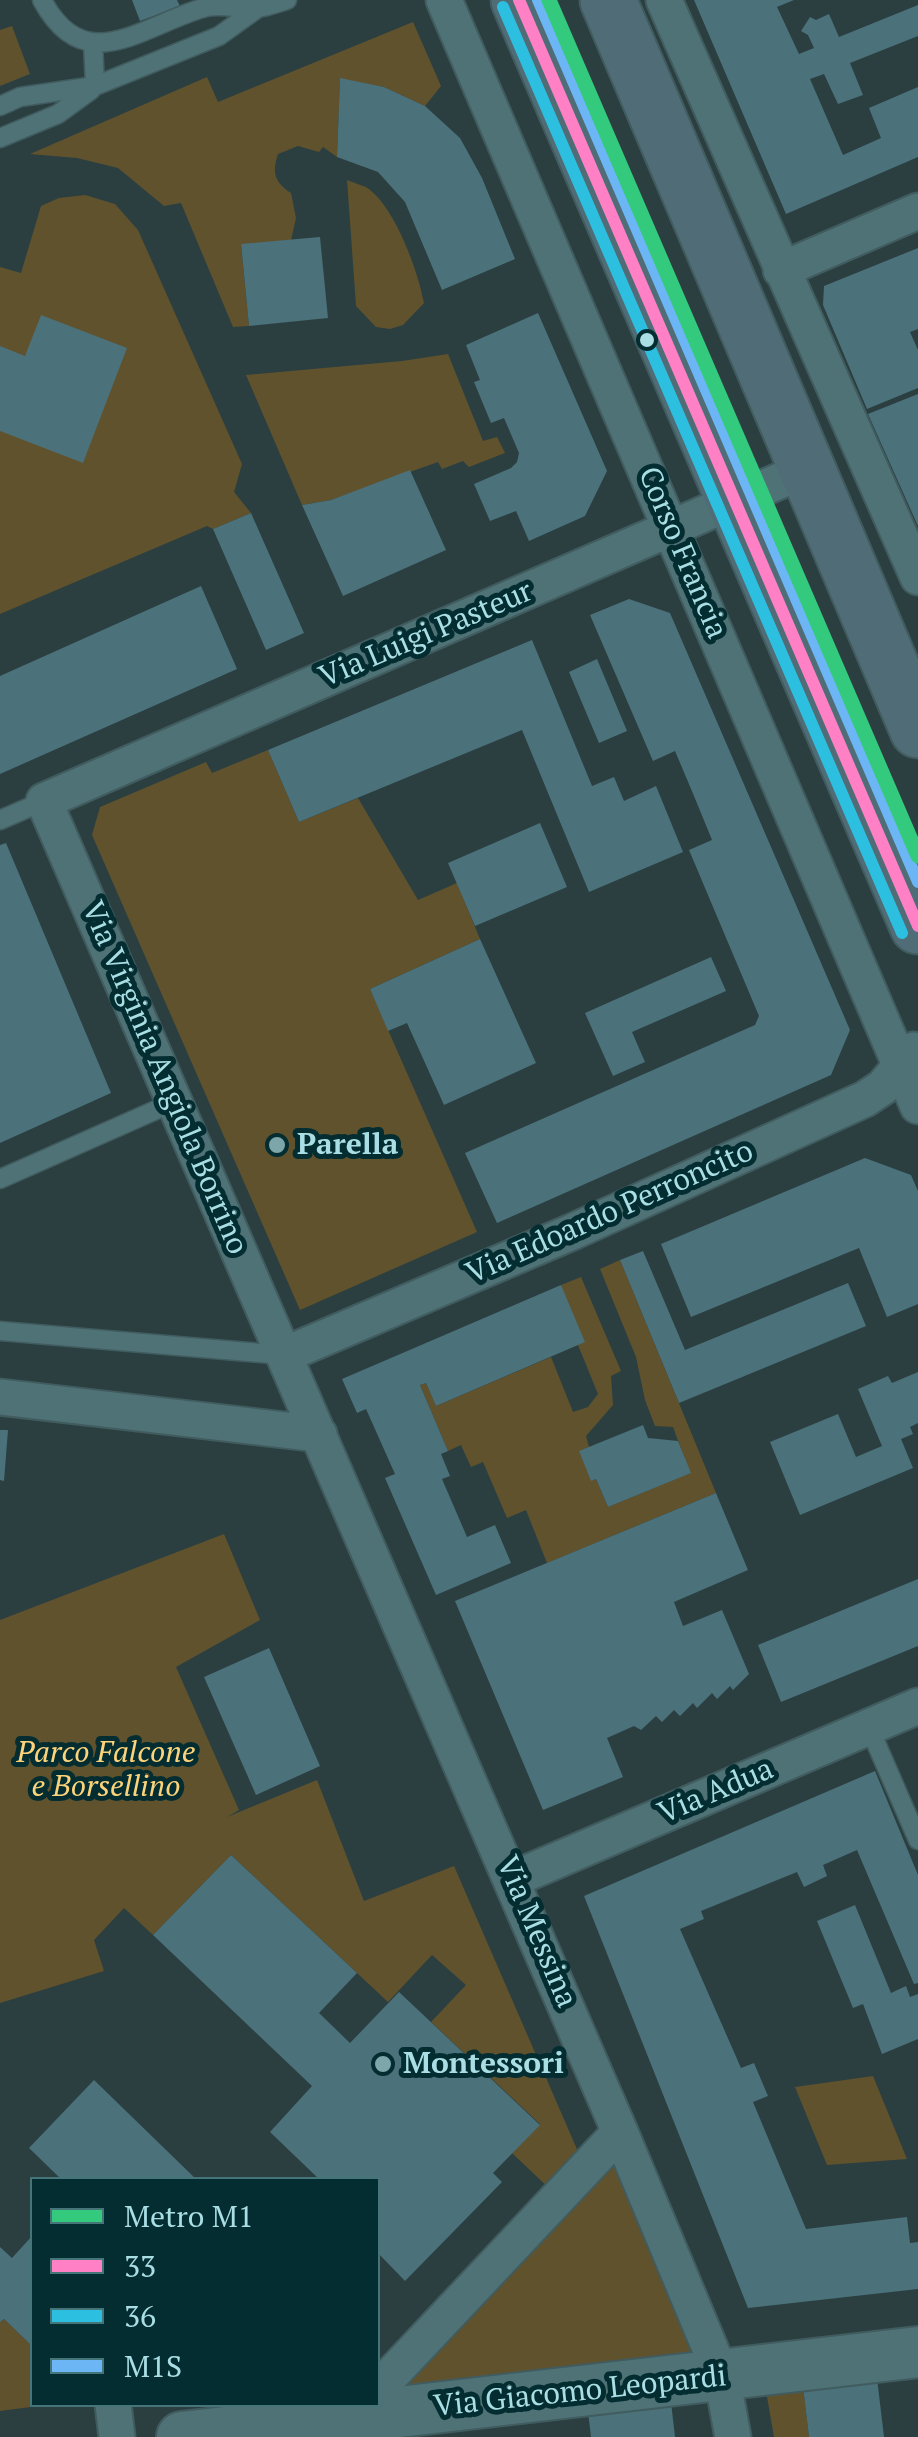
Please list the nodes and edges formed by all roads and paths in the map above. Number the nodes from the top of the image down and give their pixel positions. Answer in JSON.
{"nodes":[{"id":1,"x":42,"y":0,"type":"edge"},
{"id":2,"x":287,"y":0,"type":"edge"},
{"id":3,"x":444,"y":0,"type":"edge"},
{"id":4,"x":519,"y":0,"type":"edge"},
{"id":5,"x":608,"y":0,"type":"edge"},
{"id":6,"x":664,"y":0,"type":"edge"},
{"id":7,"x":258,"y":8,"type":"junction"},
{"id":8,"x":93,"y":44,"type":"junction"},
{"id":9,"x":95,"y":86,"type":"junction"},
{"id":10,"x":0,"y":106,"type":"edge"},
{"id":11,"x":0,"y":138,"type":"edge"},
{"id":12,"x":918,"y":211,"type":"edge"},
{"id":13,"x":781,"y":270,"type":"junction"},
{"id":14,"x":807,"y":469,"type":"junction"},
{"id":15,"x":736,"y":501,"type":"junction"},
{"id":16,"x":672,"y":530,"type":"junction"},
{"id":17,"x":918,"y":577,"type":"edge"},
{"id":18,"x":918,"y":730,"type":"edge"},
{"id":19,"x":44,"y":801,"type":"junction"},
{"id":20,"x":0,"y":820,"type":"edge"},
{"id":21,"x":918,"y":926,"type":"edge"},
{"id":22,"x":909,"y":1056,"type":"edge"},
{"id":23,"x":174,"y":1102,"type":"junction"},
{"id":24,"x":918,"y":1106,"type":"edge"},
{"id":25,"x":0,"y":1179,"type":"edge"},
{"id":26,"x":0,"y":1331,"type":"edge"},
{"id":27,"x":284,"y":1355,"type":"junction"},
{"id":28,"x":16,"y":1399,"type":"edge"},
{"id":29,"x":319,"y":1434,"type":"junction"},
{"id":30,"x":918,"y":1706,"type":"edge"},
{"id":31,"x":869,"y":1726,"type":"junction"},
{"id":32,"x":918,"y":1840,"type":"edge"},
{"id":33,"x":514,"y":1879,"type":"junction"},
{"id":34,"x":620,"y":2132,"type":"junction"},
{"id":35,"x":918,"y":2352,"type":"edge"},
{"id":36,"x":722,"y":2377,"type":"junction"},
{"id":37,"x":380,"y":2386,"type":"edge"},
{"id":38,"x":380,"y":2397,"type":"edge"},
{"id":39,"x":113,"y":2407,"type":"edge"},
{"id":40,"x":326,"y":2407,"type":"edge"},
{"id":41,"x":117,"y":2437,"type":"edge"},
{"id":42,"x":182,"y":2437,"type":"edge"},
{"id":43,"x":733,"y":2437,"type":"edge"}],
"edges":[{"from":1,"to":8,"type":"lane"},
{"from":2,"to":7,"type":"lane"},
{"from":3,"to":16,"type":"street","name":"Corso Francia"},
{"from":4,"to":15,"type":"main road"},
{"from":5,"to":14,"type":"main road"},
{"from":6,"to":13,"type":"street"},
{"from":7,"to":8,"type":"lane"},
{"from":7,"to":9,"type":"lane"},
{"from":8,"to":9,"type":"lane"},
{"from":9,"to":10,"type":"lane"},
{"from":9,"to":11,"type":"lane"},
{"from":12,"to":13,"type":"street"},
{"from":13,"to":17,"type":"street"},
{"from":14,"to":15,"type":"street","name":"Via Luigi Pasteur"},
{"from":14,"to":18,"type":"main road"},
{"from":15,"to":16,"type":"street","name":"Via Luigi Pasteur"},
{"from":15,"to":21,"type":"main road"},
{"from":16,"to":19,"type":"street","name":"Via Luigi Pasteur"},
{"from":16,"to":22,"type":"street","name":"Corso Francia"},
{"from":19,"to":20,"type":"lane"},
{"from":19,"to":23,"type":"street","name":"Via Virginia Angiola Borrino"},
{"from":22,"to":24,"type":"street","name":"Corso Francia"},
{"from":22,"to":27,"type":"street","name":"Via Edoardo Perroncito"},
{"from":23,"to":25,"type":"lane"},
{"from":23,"to":27,"type":"street","name":"Via Virginia Angiola Borrino"},
{"from":26,"to":27,"type":"lane"},
{"from":27,"to":29,"type":"street","name":"Via Virginia Angiola Borrino"},
{"from":28,"to":29,"type":"street"},
{"from":29,"to":33,"type":"street","name":"Via Messina"},
{"from":30,"to":31,"type":"street","name":"Via Adua"},
{"from":31,"to":32,"type":"lane"},
{"from":31,"to":33,"type":"street","name":"Via Adua"},
{"from":33,"to":34,"type":"street","name":"Via Messina"},
{"from":34,"to":36,"type":"street","name":"Via Messina"},
{"from":34,"to":37,"type":"street"},
{"from":35,"to":36,"type":"street","name":"Via Giacomo Leopardi"},
{"from":36,"to":38,"type":"street","name":"Via Giacomo Leopardi"},
{"from":36,"to":43,"type":"street","name":"Via Messina"},
{"from":39,"to":41,"type":"street"},
{"from":40,"to":42,"type":"street","name":"Via Giacomo Leopardi"}]}
